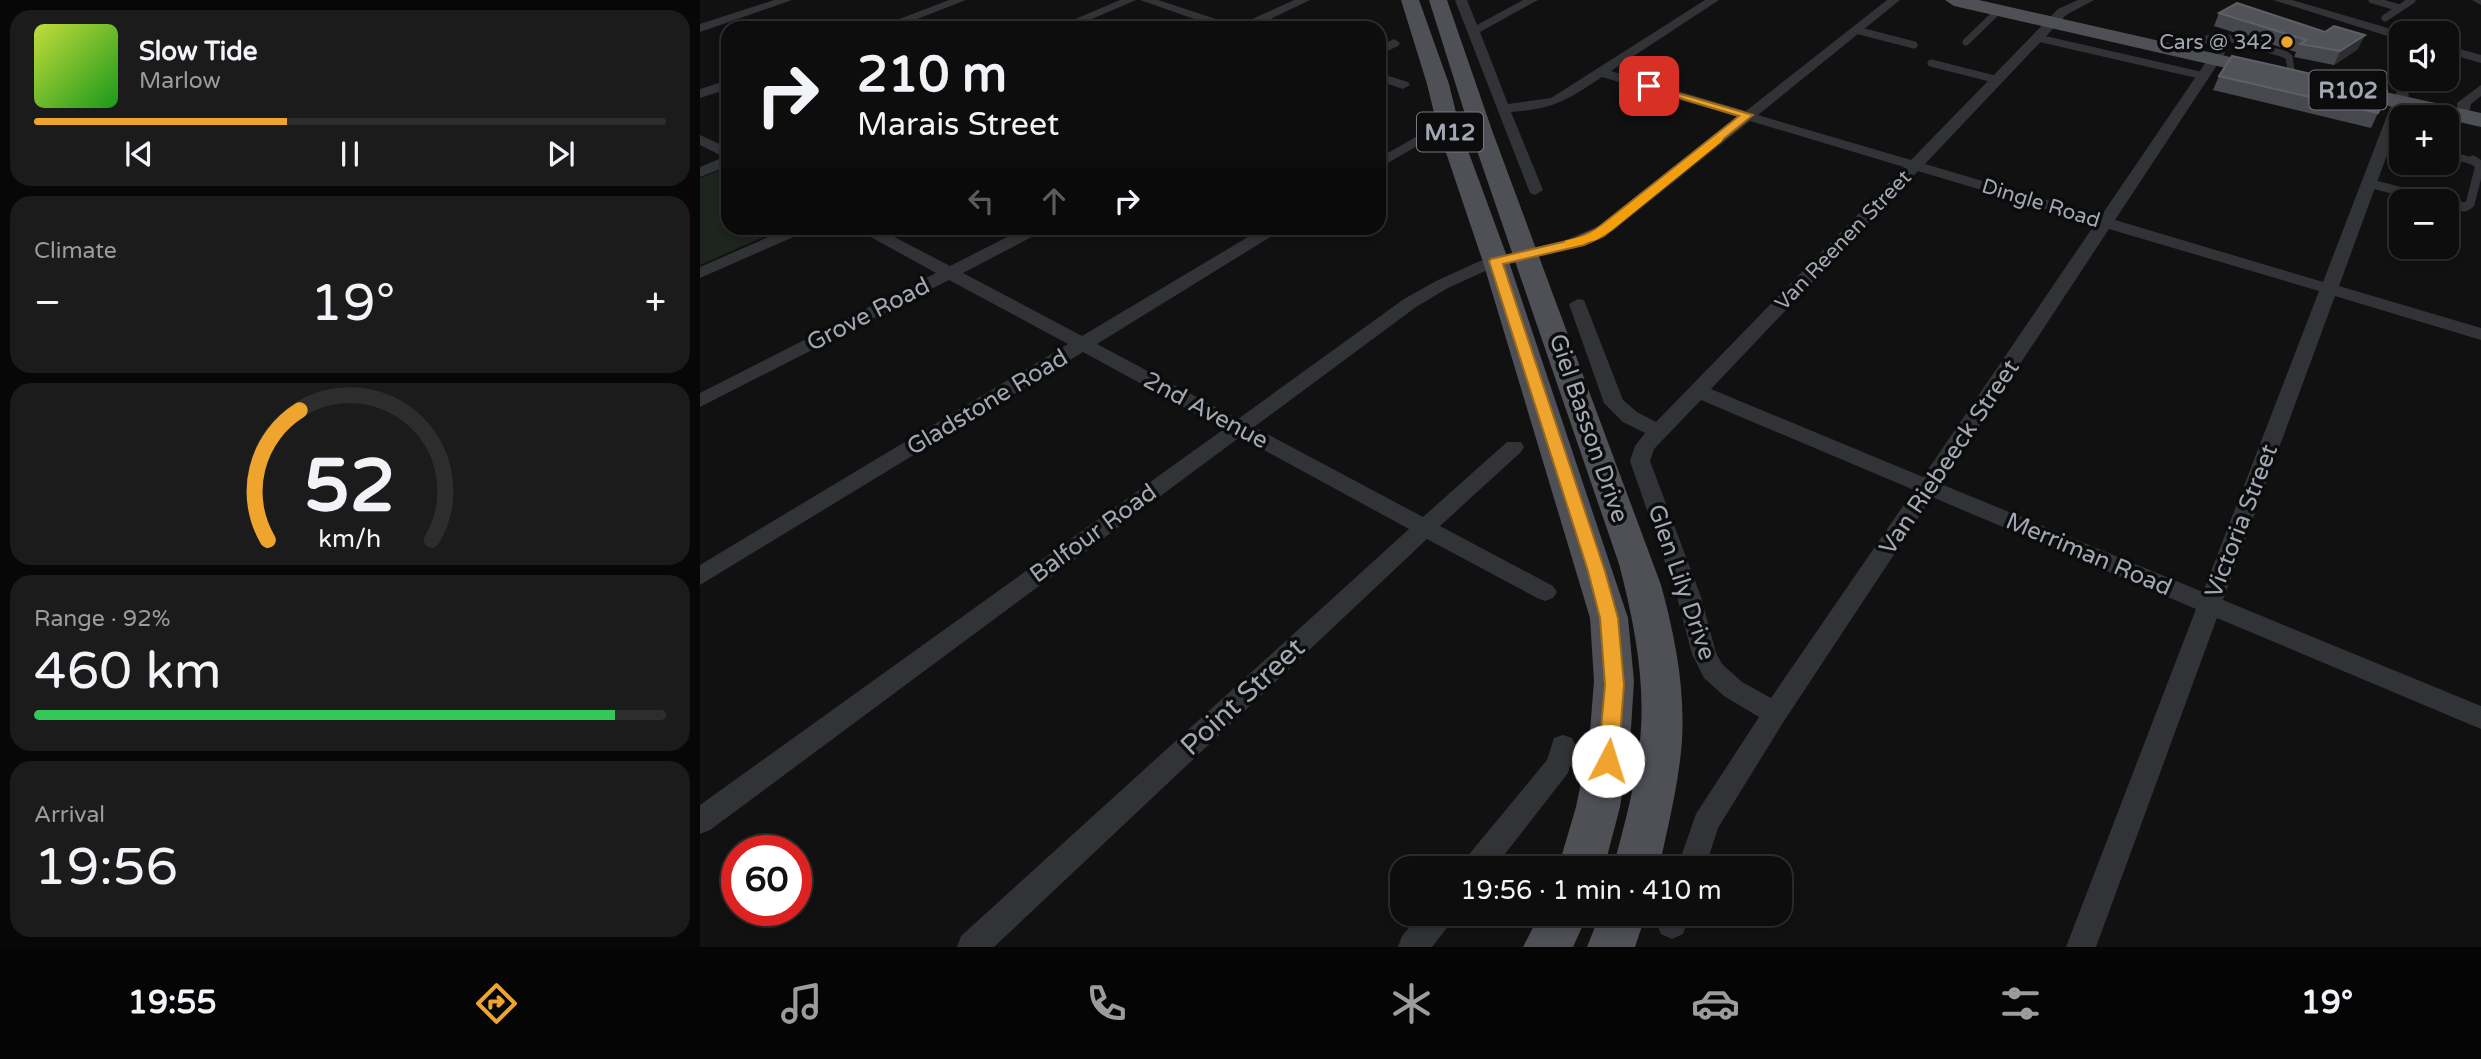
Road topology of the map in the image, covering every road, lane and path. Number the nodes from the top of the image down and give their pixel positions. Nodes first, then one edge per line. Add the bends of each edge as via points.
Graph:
1 (786, 0) edge
2 (960, 0) edge
3 (1130, 0) edge
4 (1146, 0) edge
5 (1304, 0) edge
6 (1410, 0) edge
7 (1438, 0) edge
8 (1461, 0) edge
9 (1531, 0) edge
10 (1713, 0) edge
11 (1894, 0) edge
12 (1954, 0) edge
13 (2088, 0) edge
14 (2279, 0) edge
15 (2372, 0) edge
16 (2412, 0) edge
17 (1991, 5) edge
18 (2400, 8) junction
19 (2385, 19) dead end
20 (2055, 20) junction
21 (721, 21) edge
22 (722, 21) edge
23 (902, 21) edge
24 (1078, 21) edge
25 (1210, 21) edge
26 (1258, 21) edge
27 (700, 28) edge
28 (1472, 29) junction
29 (1856, 30) junction
30 (2389, 32) edge
31 (2038, 38) junction
32 (1966, 42) dead end
33 (1394, 43) dead end
34 (1913, 45) dead end
35 (1386, 47) edge
36 (2195, 48) junction
37 (2459, 53) edge
38 (2481, 59) edge
39 (1931, 63) dead end
40 (2212, 63) junction
41 (1601, 72) junction
42 (2312, 77) junction
43 (1386, 79) edge
44 (1998, 80) junction
45 (1403, 85) dead end
46 (721, 86) edge
47 (2481, 89) edge
48 (700, 94) edge
49 (2400, 98) junction
50 (2399, 105) edge
51 (1503, 108) junction
52 (2472, 114) edge
53 (1747, 115) junction
54 (1421, 138) dead end
55 (700, 139) edge
56 (2389, 147) edge
57 (1406, 148) junction
58 (721, 150) edge
59 (1424, 155) dead end
60 (2459, 156) edge
61 (1386, 160) edge
62 (721, 164) edge
63 (1914, 165) junction
64 (700, 172) edge
65 (2368, 183) junction
66 (2391, 189) edge
67 (1535, 190) dead end
68 (2459, 206) edge
69 (2107, 222) junction
70 (785, 235) edge
71 (879, 235) edge
72 (1023, 235) edge
73 (1263, 235) edge
74 (1512, 257) junction
75 (700, 272) edge
76 (949, 273) junction
77 (2328, 289) junction
78 (1578, 304) dead end
79 (2481, 334) edge
80 (1082, 345) junction
81 (1697, 391) junction
82 (700, 401) edge
83 (1238, 427) junction
84 (1659, 432) junction
85 (1514, 447) dead end
86 (1640, 461) joint
87 (1929, 487) junction
88 (1425, 527) junction
89 (700, 576) edge
90 (1545, 592) dead end
91 (2209, 605) junction
92 (1775, 713) junction
93 (2481, 718) edge
94 (1563, 746) dead end
95 (700, 821) edge
96 (1486, 856) edge
97 (1584, 856) edge
98 (1639, 856) edge
99 (1695, 856) edge
100 (1430, 926) edge
101 (1558, 926) edge
102 (1619, 926) edge
103 (971, 947) edge
104 (1413, 947) edge
105 (1547, 947) edge
106 (1611, 947) edge
107 (2081, 947) edge

1 - 22 street
2 - 23 street
3 - 24 street
4 - 25 street
5 - 26 street
6 - 74 main road, Giel Basson Drive / M12 via 1449,129
7 - 74 main road, Giel Basson Drive / M12 via 1482,133
8 - 28 street
9 - 28 street via 1482,28
10 - 41 street
11 - 29 street, Balfour Road
12 - 17 main road, R102
13 - 20 street, Van Reenen Street
14 - 30 street
15 - 18 lane
16 - 18 lane
17 - 20 main road, R102
17 - 32 lane
18 - 19 lane
20 - 31 street, Van Reenen Street
20 - 36 main road, R102
20 - 40 main road, R102
21 - 27 street
28 - 51 street
29 - 34 lane
29 - 53 street, Balfour Road
31 - 40 lane
31 - 44 street, Van Reenen Street
33 - 35 street
36 - 40 main road, R102
36 - 42 lane via 2211,37 2228,38 2284,54
37 - 38 street
39 - 44 lane
40 - 42 main road, R102
40 - 69 street, Van Riebeeck Street
41 - 51 street via 1547,105
41 - 53 street, Dingle Road
42 - 49 main road, R102
43 - 45 street
44 - 63 street, Van Reenen Street
46 - 48 street
47 - 52 street via 2464,103
49 - 50 street, Victoria Street
49 - 52 main road, R102
51 - 67 street
53 - 63 street, Dingle Road
53 - 74 street, Balfour Road via 1600,233
54 - 57 street
55 - 58 street
56 - 65 street, Victoria Street
57 - 59 street
57 - 61 street
60 - 68 lane via 2480,165 2470,204
62 - 64 street
63 - 69 street, Dingle Road
63 - 81 street, Van Reenen Street
65 - 66 lane
65 - 77 street, Victoria Street
69 - 77 street, Dingle Road
69 - 87 street, Van Riebeeck Street
70 - 75 street
71 - 76 street, 2nd Avenue
72 - 76 street, Grove Road
73 - 80 street, Gladstone Road
74 - 83 street, Balfour Road via 1447,281 1410,303
74 - 97 main road, Giel Basson Drive / M12 via 1609,618 1615,685 1608,761
74 - 98 main road, Giel Basson Drive / M12 via 1637,564 1656,640 1661,740
76 - 80 street, 2nd Avenue
76 - 82 street, Grove Road
77 - 79 street, Dingle Road
77 - 91 street, Victoria Street
78 - 84 street via 1614,403
80 - 83 street, 2nd Avenue
80 - 89 street, Gladstone Road
81 - 84 street, Van Reenen Street
81 - 87 street, Merriman Road
83 - 88 street, 2nd Avenue
83 - 95 street, Balfour Road
84 - 86 street, Van Reenen Street via 1645,446
85 - 88 street, Point Street
86 - 92 street, Glen Lily Drive via 1713,671 1733,689
87 - 91 street, Merriman Road
87 - 92 street, Van Riebeeck Street
88 - 90 street, 2nd Avenue
88 - 103 street, Point Street
91 - 93 street, Merriman Road
91 - 107 street, Victoria Street
92 - 99 street, Van Riebeeck Street via 1706,823
94 - 96 street via 1559,765
100 - 104 street
101 - 105 main road
102 - 106 main road

